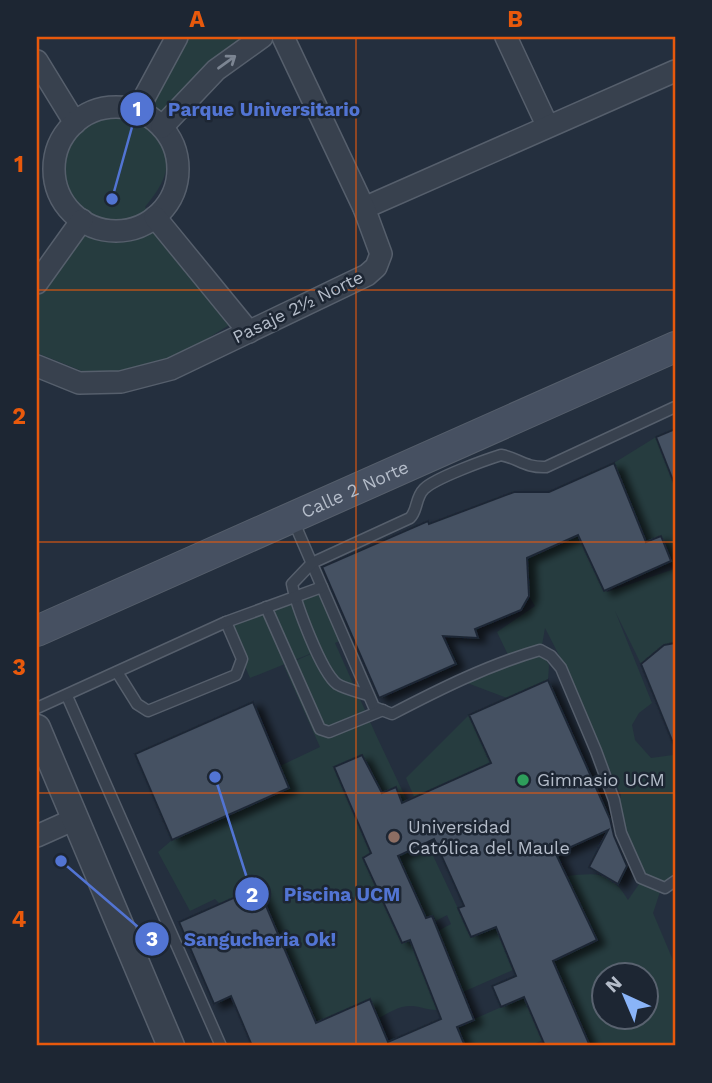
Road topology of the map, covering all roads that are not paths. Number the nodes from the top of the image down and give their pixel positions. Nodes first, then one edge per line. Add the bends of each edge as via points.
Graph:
1 (177, 37) edge
2 (262, 37) edge
3 (283, 37) edge
4 (506, 37) edge
5 (37, 61) edge
6 (675, 71) edge
7 (137, 111) junction
8 (75, 123) junction
9 (547, 125) junction
10 (162, 127) junction
11 (46, 160) edge
12 (364, 208) junction
13 (155, 218) junction
14 (82, 220) junction
15 (37, 283) edge
16 (249, 332) junction
17 (675, 347) edge
18 (37, 366) edge
19 (675, 407) edge
20 (292, 518) junction
21 (312, 563) junction
22 (322, 587) junction
23 (295, 597) junction
24 (266, 607) junction
25 (226, 622) junction
26 (37, 631) edge
27 (117, 672) junction
28 (368, 695) junction
29 (66, 696) junction
30 (37, 708) edge
31 (383, 710) junction
32 (37, 728) edge
33 (75, 819) junction
34 (37, 835) edge
35 (675, 881) edge
36 (171, 1046) edge
37 (221, 1046) edge

1 - 7 street
10 -> 2 street via 216,70
3 - 12 street, Pasaje 2½ Norte
4 - 9 street
5 - 8 street
6 - 9 street
7 - 8 street via 107,108
7 - 10 street
8 - 11 street
9 - 12 street
10 - 13 street via 172,141 177,180 171,198
11 - 14 street via 58,190
12 - 16 street, Pasaje 2½ Norte via 381,254 376,267
13 - 14 street via 119,231 99,229
13 - 16 street
14 - 15 street
16 - 18 street, Pasaje 2½ Norte via 171,369 121,382 79,383
17 - 20 main road, Calle 2 Norte
19 - 21 lane via 546,467 524,465 501,455 432,484 418,497 410,518
20 - 21 lane
20 - 26 main road, Calle 2 Norte
21 - 22 lane
21 - 23 lane via 292,584
22 - 23 lane
22 - 28 lane
23 - 24 lane
23 - 28 lane via 327,672 337,684
24 - 25 lane
24 - 31 lane via 320,729 329,732
25 - 27 lane
25 - 27 lane via 242,659 236,675 148,711 137,704
27 - 29 lane
28 - 31 lane via 374,707
29 - 30 lane
29 - 37 lane
31 - 35 lane via 393,714 512,658 540,650 551,656 561,668 591,739 621,833 641,878 665,888
32 - 33 street
33 - 34 street
33 - 36 street

